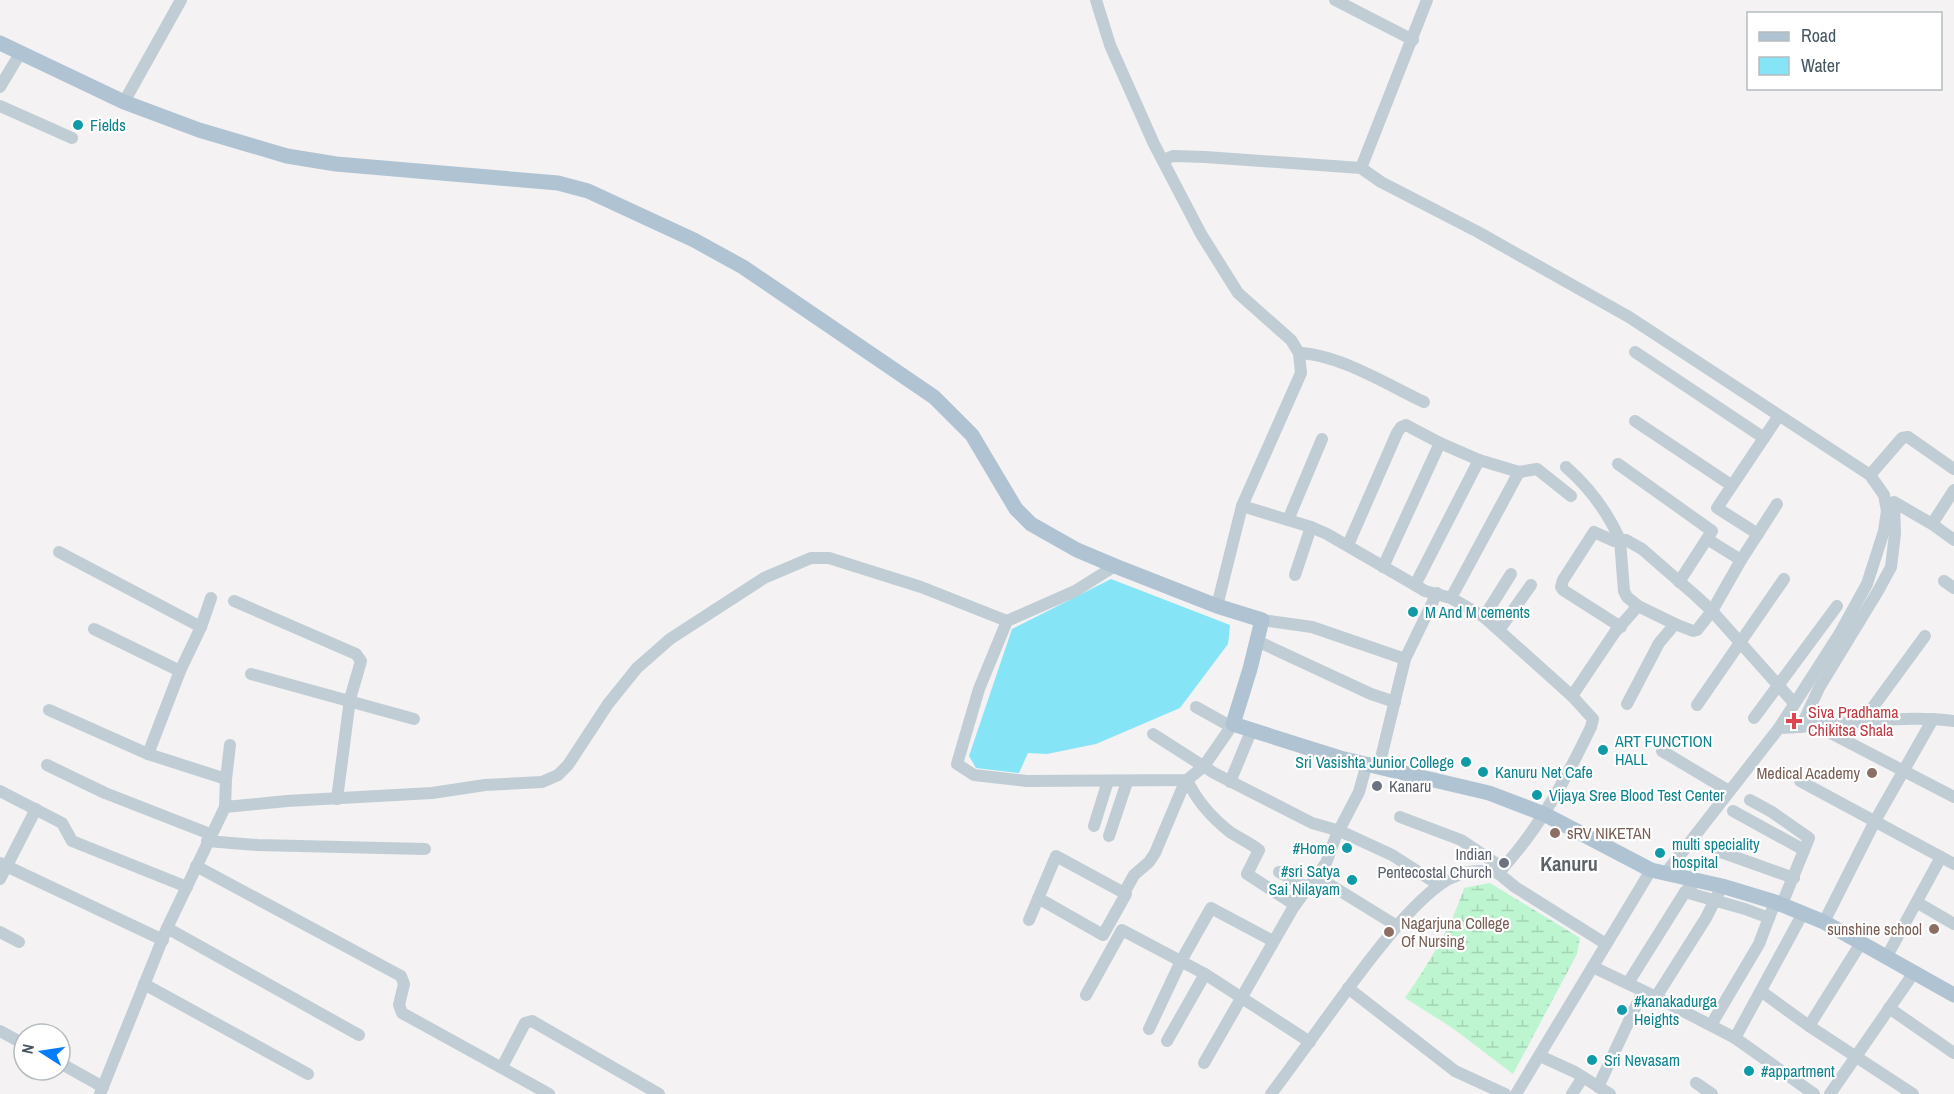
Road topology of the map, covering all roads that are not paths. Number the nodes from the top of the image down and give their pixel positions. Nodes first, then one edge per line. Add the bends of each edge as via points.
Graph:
1 (181, 0) edge
2 (1096, 0) edge
3 (1335, 0) edge
4 (1427, 0) edge
5 (1413, 40) junction
6 (0, 43) edge
7 (21, 52) junction
8 (0, 87) edge
9 (124, 102) junction
10 (0, 106) edge
11 (72, 138) dead end
12 (1163, 160) junction
13 (1361, 168) junction
14 (1635, 352) dead end
15 (1299, 353) junction
16 (1424, 402) dead end
17 (1635, 421) dead end
18 (1772, 427) junction
19 (1322, 439) dead end
20 (1440, 443) junction
21 (1479, 460) junction
22 (1618, 464) dead end
23 (1566, 467) dead end
24 (1954, 469) edge
25 (1519, 472) junction
26 (1870, 475) junction
27 (1731, 486) junction
28 (1954, 490) edge
29 (1571, 496) dead end
30 (1889, 499) junction
31 (1777, 504) dead end
32 (1242, 506) junction
33 (1724, 513) junction
34 (1288, 520) junction
35 (1932, 524) junction
36 (1311, 527) junction
37 (1758, 534) junction
38 (1710, 535) junction
39 (1620, 540) junction
40 (1954, 540) edge
41 (1348, 545) junction
42 (59, 552) dead end
43 (1741, 560) junction
44 (1115, 566) junction
45 (1383, 567) junction
46 (1511, 574) dead end
47 (1295, 575) dead end
48 (1784, 579) dead end
49 (1679, 582) junction
50 (1415, 585) junction
51 (1531, 585) dead end
52 (1437, 593) junction
53 (211, 598) dead end
54 (1451, 598) junction
55 (234, 601) dead end
56 (1217, 606) junction
57 (1638, 606) junction
58 (1837, 606) dead end
59 (1712, 611) junction
60 (1484, 617) junction
61 (1262, 620) junction
62 (1007, 621) junction
63 (1675, 624) junction
64 (201, 627) junction
65 (1621, 627) junction
66 (94, 629) dead end
67 (1499, 630) junction
68 (1925, 636) dead end
69 (1257, 641) junction
70 (1740, 643) junction
71 (1405, 659) junction
72 (180, 670) junction
73 (251, 674) dead end
74 (1778, 686) junction
75 (1572, 696) junction
76 (349, 702) junction
77 (1395, 702) junction
78 (1794, 703) junction
79 (1627, 704) dead end
80 (1696, 705) dead end
81 (1196, 707) dead end
82 (49, 710) dead end
83 (1754, 718) dead end
84 (414, 719) dead end
85 (1933, 719) junction
86 (1954, 721) edge
87 (1862, 722) junction
88 (1232, 725) junction
89 (1791, 727) junction
90 (1819, 727) junction
91 (1252, 729) junction
92 (1153, 734) dead end
93 (230, 745) dead end
94 (1662, 751) dead end
95 (147, 754) junction
96 (47, 765) dead end
97 (1373, 765) junction
98 (1202, 768) junction
99 (1903, 769) junction
100 (226, 780) junction
101 (1108, 781) junction
102 (1800, 781) dead end
103 (1127, 782) junction
104 (1230, 782) junction
105 (1189, 785) junction
106 (0, 791) edge
107 (1729, 791) junction
108 (1954, 797) edge
109 (337, 799) junction
110 (1750, 800) dead end
111 (225, 807) junction
112 (36, 809) junction
113 (1733, 811) dead end
114 (1544, 814) junction
115 (1400, 817) dead end
116 (1875, 821) junction
117 (1094, 826) dead end
118 (1340, 831) junction
119 (1109, 836) dead end
120 (209, 838) junction
121 (425, 849) dead end
122 (1804, 850) junction
123 (1718, 851) dead end
124 (1941, 857) junction
125 (1954, 864) edge
126 (3, 865) edge
127 (196, 866) junction
128 (1500, 870) junction
129 (1279, 872) dead end
130 (1658, 872) junction
131 (1316, 876) junction
132 (1794, 878) junction
133 (0, 879) edge
134 (1697, 880) junction
135 (1438, 885) junction
136 (1722, 886) junction
137 (187, 887) junction
138 (1308, 888) junction
139 (1685, 892) junction
140 (1124, 893) junction
141 (1038, 898) junction
142 (1713, 901) junction
143 (1918, 903) junction
144 (1295, 905) junction
145 (1774, 909) junction
146 (1803, 913) junction
147 (1029, 920) dead end
148 (1824, 922) junction
149 (1111, 923) junction
150 (1954, 924) edge
151 (1397, 926) junction
152 (1122, 930) junction
153 (0, 932) edge
154 (165, 934) junction
155 (19, 942) dead end
156 (1273, 942) junction
157 (1861, 943) junction
158 (1606, 944) junction
159 (1886, 958) junction
160 (1181, 961) junction
161 (1593, 967) junction
162 (1205, 974) junction
163 (1914, 974) junction
164 (144, 984) junction
165 (1628, 984) junction
166 (1347, 988) junction
167 (1643, 991) junction
168 (1762, 992) junction
169 (1086, 995) dead end
170 (1954, 995) edge
171 (1656, 996) junction
172 (1243, 997) junction
173 (1889, 1008) junction
174 (1711, 1025) junction
175 (1809, 1026) junction
176 (1149, 1029) dead end
177 (358, 1035) dead end
178 (1735, 1038) junction
179 (1167, 1041) dead end
180 (1310, 1042) junction
181 (1954, 1053) edge
182 (1540, 1056) junction
183 (1857, 1057) junction
184 (1204, 1063) dead end
185 (502, 1066) junction
186 (72, 1072) edge
187 (308, 1074) dead end
188 (1583, 1077) junction
189 (1695, 1083) dead end
190 (1598, 1087) junction
191 (101, 1090) edge
192 (549, 1094) edge
193 (659, 1094) edge
194 (1270, 1094) edge
195 (1504, 1094) edge
196 (1516, 1094) edge
197 (1572, 1094) edge
198 (1610, 1094) edge
199 (1712, 1094) edge
200 (1814, 1094) edge
201 (1830, 1094) edge
202 (1913, 1094) edge

1 - 9 street
2 - 12 street via 1110,45
3 - 5 street
4 - 5 street
5 - 13 street
6 - 7 main road
7 - 8 street
7 - 9 main road
9 - 44 main road via 287,156 336,164 558,183 588,191 694,240 743,267 934,397 972,435 1016,509 1031,524
10 - 11 street
12 - 13 street via 1173,156 1205,157
12 - 15 street via 1201,234 1239,293 1291,340
13 - 18 street via 1629,317
14 - 18 street
15 - 16 street via 1316,353 1340,362
15 - 32 street via 1301,373
17 - 27 street
18 - 26 street
18 - 27 street
19 - 34 street
20 - 21 street
20 - 41 street via 1406,425 1401,427
20 - 45 street
21 - 25 street
21 - 50 street
22 - 38 street
23 - 39 street via 1589,489
24 - 26 street via 1908,437 1902,438
25 - 29 street via 1538,469
25 - 54 street
26 - 30 street
27 - 33 street via 1717,508
28 - 35 street
30 - 35 street
30 - 78 street via 1884,531 1867,584
30 - 89 street via 1895,534 1891,567 1819,688
31 - 37 street
32 - 34 street
32 - 56 street
33 - 37 street
33 - 38 street
34 - 36 street
35 - 40 street
36 - 41 street
36 - 47 street
37 - 43 street
38 - 43 street
38 - 49 street
39 - 49 street via 1642,549
39 - 57 street via 1624,591
39 - 65 street via 1594,532 1561,587
41 - 45 street
42 - 64 street
43 - 59 street
44 - 56 main road
44 - 62 street via 1075,591
45 - 50 street
46 - 60 street
48 - 70 street
49 - 59 street
50 - 52 street
51 - 67 street
52 - 54 street
52 - 71 street
53 - 64 street
54 - 60 street
55 - 76 street via 356,654 361,661
56 - 61 main road
57 - 63 street
57 - 65 street
58 - 74 street
59 - 63 street via 1697,630
59 - 70 street
60 - 67 street
61 - 69 main road
61 - 71 street via 1312,627
62 - 101 street via 979,689 957,764 974,775 1016,780
62 - 109 street via 911,584 829,558 811,558 764,579 670,639 637,668 558,775 542,782
63 - 79 street via 1659,643
64 - 72 street
65 - 75 street
66 - 72 street
67 - 75 street
68 - 87 street
69 - 77 street
69 - 88 main road
70 - 74 street
70 - 80 street
71 - 77 street
72 - 95 street
73 - 76 street
74 - 78 street
74 - 83 street
75 - 114 street via 1593,719 1568,776
76 - 84 street
76 - 109 street
77 - 97 street
78 - 89 street
81 - 88 street
82 - 95 street
85 - 86 street
85 - 87 street
85 - 99 street
87 - 90 street
88 - 91 main road
88 - 98 street
89 - 90 street
89 - 107 street
90 - 99 street
91 - 97 main road
91 - 104 street
92 - 98 street
93 - 100 street
94 - 107 street
95 - 100 street
96 - 120 street
97 - 114 main road via 1489,793
97 - 118 street
98 - 104 street
98 - 105 street
99 - 108 street
99 - 116 street
100 - 111 street
101 - 103 street
101 - 117 street
102 - 116 street
103 - 105 street
103 - 119 street
104 - 118 street via 1312,823
105 - 140 street via 1182,789 1155,853 1134,875
105 - 144 street via 1217,821 1258,850 1247,874
106 - 112 street
107 - 130 street
109 - 111 street
110 - 122 street via 1808,836
111 - 120 street
112 - 126 street
112 - 137 street via 62,823 72,841
113 - 122 street
114 - 128 street
114 - 130 main road
115 - 128 street via 1461,840
116 - 124 street
116 - 148 street
118 - 131 street
118 - 135 street via 1392,855
120 - 121 street via 257,845
120 - 127 street
122 - 132 street
123 - 132 street
124 - 125 street
124 - 143 street
126 - 133 street
126 - 154 street
127 - 137 street
127 - 185 street via 400,976 404,984 399,1005 402,1013
128 - 135 street via 1469,871
128 - 158 street via 1515,887
129 - 138 street
130 - 134 main road
130 - 158 street
131 - 138 street
131 - 151 street
132 - 145 street
134 - 136 main road
134 - 139 street
135 - 151 street
136 - 142 street
136 - 145 main road
137 - 154 street
138 - 144 street
139 - 142 street
139 - 165 street
140 - 141 street via 1056,856
140 - 149 street
141 - 147 street
141 - 149 street via 1103,935
142 - 145 street
142 - 171 street
143 - 150 street
143 - 159 street
144 - 156 street
145 - 146 main road
145 - 174 street
146 - 148 main road
146 - 168 street
148 - 157 main road
149 - 152 street
151 - 166 street
152 - 160 street
152 - 169 street
153 - 155 street
154 - 164 street
154 - 177 street
156 - 160 street via 1211,908
156 - 172 street
157 - 159 main road
157 - 175 street
158 - 161 street
159 - 163 main road
160 - 162 street
160 - 176 street
161 - 165 street
161 - 182 street
162 - 172 street
162 - 179 street
163 - 170 main road
163 - 173 street
164 - 187 street
164 - 191 street
165 - 167 street
166 - 180 street
166 - 195 street via 1455,1071
167 - 171 street
167 - 190 street
168 - 175 street
168 - 178 street
171 - 174 street
172 - 180 street
172 - 184 street
173 - 181 street
173 - 183 street
174 - 178 street
175 - 183 street
178 - 200 street
180 - 194 street
182 - 188 street
182 - 196 street
183 - 201 street
183 - 202 street
185 - 192 street
185 - 193 street via 525,1023 532,1021
186 - 191 street
188 - 190 street
188 - 197 street
189 - 199 street
190 - 198 street

